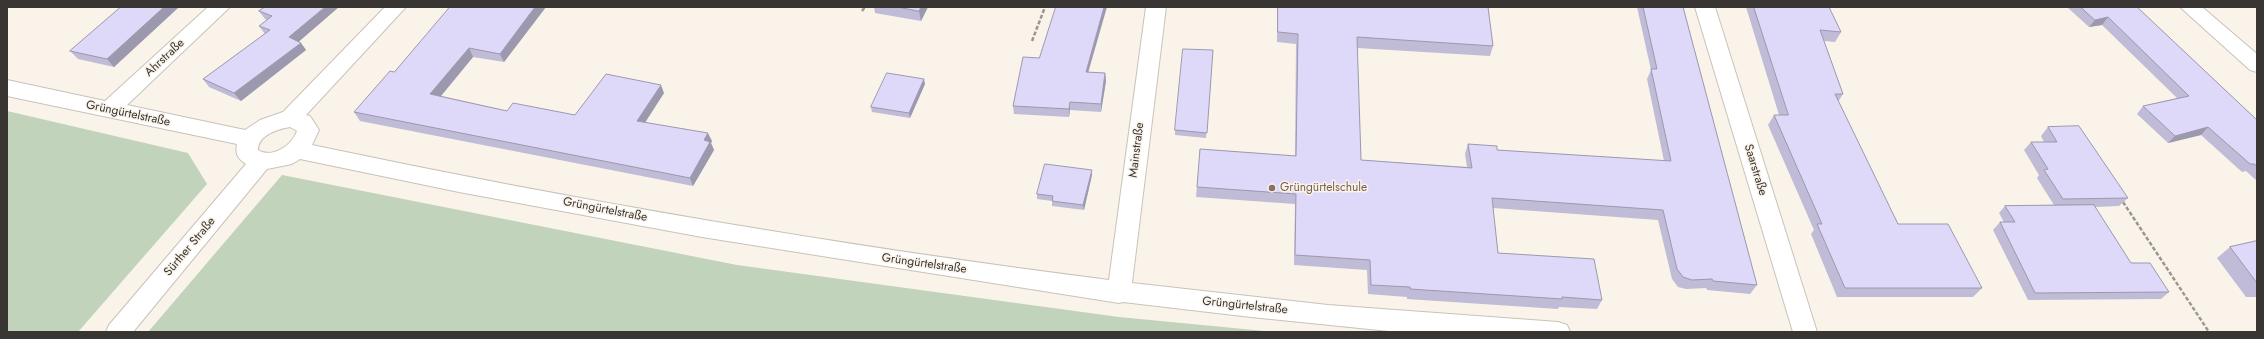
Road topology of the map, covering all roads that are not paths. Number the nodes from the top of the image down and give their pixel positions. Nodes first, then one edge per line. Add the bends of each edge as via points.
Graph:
1 (220, 7) edge
2 (396, 7) edge
3 (1156, 7) edge
4 (1705, 7) edge
5 (2190, 7) edge
6 (2257, 65) edge
7 (7, 88) edge
8 (109, 110) junction
9 (290, 119) junction
10 (250, 139) junction
11 (297, 150) junction
12 (261, 161) junction
13 (1119, 293) junction
14 (118, 332) edge
15 (1558, 332) edge
16 (1805, 332) edge

1 - 8 street, Ahrstraße
2 - 9 street
3 - 13 street, Mainstraße
4 - 16 street, Saarstraße
5 - 6 street
7 - 8 street, Grüngürtelstraße
8 - 10 street, Grüngürtelstraße
9 - 10 street via 270,124
9 - 11 street via 302,122 308,130 306,140
10 - 12 street via 246,147 247,154
11 - 12 street via 273,161
11 - 13 street, Grüngürtelstraße via 755,239
12 - 14 street, Sürther Straße
13 - 15 street, Grüngürtelstraße via 1464,328

